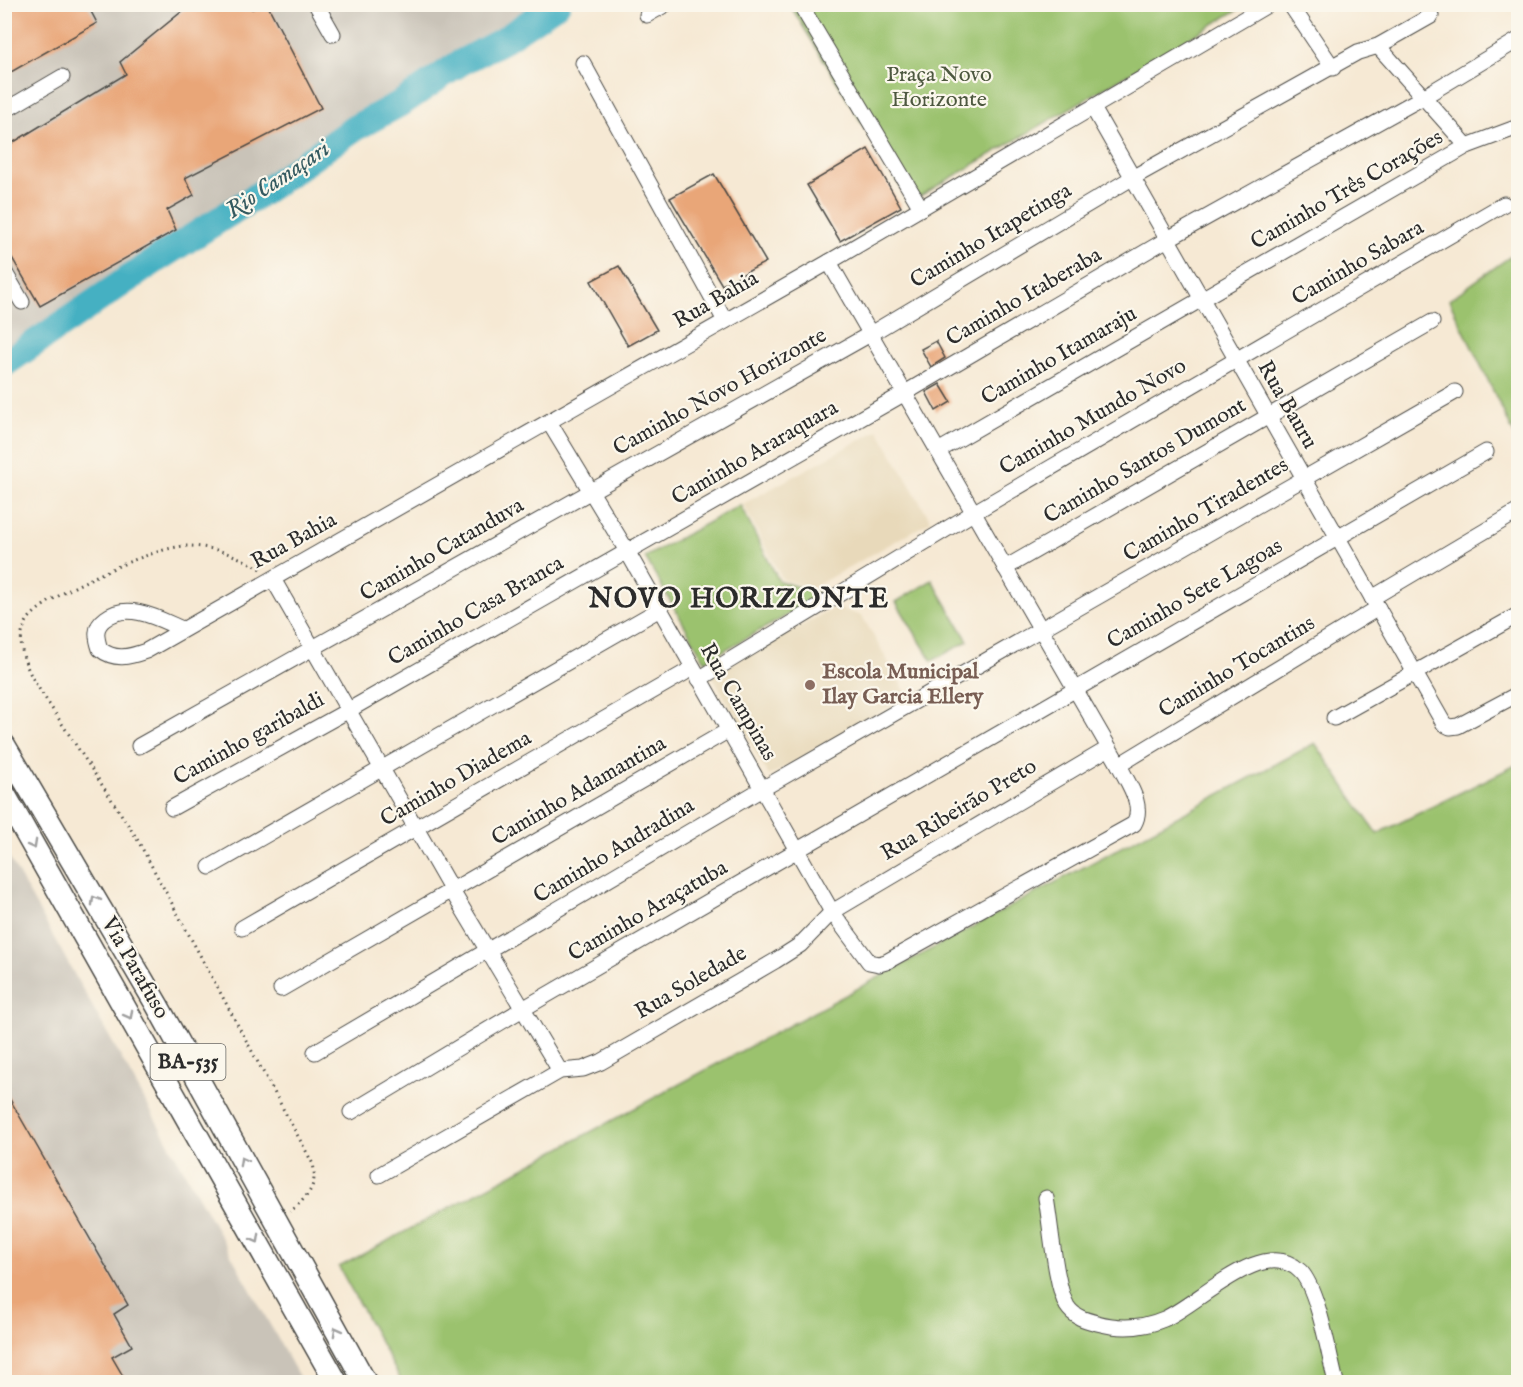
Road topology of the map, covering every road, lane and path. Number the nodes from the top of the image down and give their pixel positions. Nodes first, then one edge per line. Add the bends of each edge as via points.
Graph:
1 (316, 4) edge
2 (666, 4) edge
3 (800, 4) edge
4 (1269, 4) edge
5 (1290, 4) edge
6 (647, 15) dead end
7 (1431, 16) dead end
8 (333, 34) dead end
9 (1518, 40) edge
10 (1378, 46) junction
11 (583, 63) dead end
12 (1333, 68) junction
13 (62, 77) dead end
14 (1425, 96) junction
15 (1093, 108) junction
16 (4, 111) edge
17 (1518, 127) edge
18 (1467, 146) junction
19 (1132, 178) junction
20 (1504, 204) dead end
21 (921, 208) junction
22 (1166, 240) junction
23 (829, 262) junction
24 (4, 271) edge
25 (1201, 300) junction
26 (22, 302) dead end
27 (725, 321) junction
28 (1432, 322) dead end
29 (872, 333) junction
30 (1235, 360) junction
31 (1455, 392) dead end
32 (905, 393) junction
33 (1268, 416) junction
34 (549, 422) junction
35 (938, 451) junction
36 (1486, 452) dead end
37 (1303, 480) junction
38 (591, 490) junction
39 (1517, 512) edge
40 (973, 513) junction
41 (1338, 538) junction
42 (627, 551) junction
43 (1005, 568) junction
44 (273, 579) junction
45 (1375, 603) junction
46 (660, 609) junction
47 (1518, 615) edge
48 (182, 629) junction
49 (1042, 630) junction
50 (314, 648) junction
51 (1414, 672) junction
52 (696, 673) junction
53 (1074, 688) junction
54 (1518, 694) edge
55 (349, 710) junction
56 (1334, 718) dead end
57 (729, 730) junction
58 (4, 745) edge
59 (139, 746) dead end
60 (1109, 748) junction
61 (1119, 765) junction
62 (381, 769) junction
63 (762, 789) junction
64 (4, 794) edge
65 (172, 808) dead end
66 (415, 828) junction
67 (797, 850) junction
68 (210, 867) dead end
69 (452, 891) junction
70 (832, 912) junction
71 (242, 928) dead end
72 (488, 951) junction
73 (281, 989) dead end
74 (521, 1010) junction
75 (315, 1052) dead end
76 (560, 1071) junction
77 (351, 1112) dead end
78 (380, 1175) dead end
79 (1046, 1198) dead end
80 (277, 1223) junction
81 (335, 1381) edge
82 (365, 1383) edge
83 (1336, 1383) edge

1 - 8 street
2 - 6 street
3 - 21 street
4 - 15 street, Rua Bahia
5 - 12 street
7 - 10 street, Caminho Itapetinga
9 - 14 street, Caminho Itaberaba
10 - 12 street, Caminho Itapetinga via 1358,52
10 - 14 street
11 - 27 street
12 - 19 street, Caminho Itapetinga
13 - 16 street
14 - 18 street
14 - 22 street, Caminho Itaberaba
15 - 19 street, Rua Bauru
15 - 21 street, Rua Bahia
17 - 18 street, Caminho Três Corações
18 - 25 street, Caminho Três Corações
19 - 22 street, Rua Bauru
19 - 29 street, Caminho Itapetinga
20 - 30 street, Caminho Sabara
21 - 23 street, Rua Bahia
22 - 25 street, Rua Bauru
22 - 32 street, Caminho Itaberaba
23 - 27 street, Rua Bahia
23 - 29 street
24 - 26 street
25 - 30 street, Rua Bauru
25 - 35 street, Caminho Itamaraju
27 - 34 street, Rua Bahia
28 - 33 street, Caminho Santos Dumont
29 - 32 street
29 - 38 street, Caminho Novo Horizonte
30 - 33 street, Rua Bauru
30 - 40 street, Caminho Mundo Novo
31 - 37 street, Caminho Tiradentes
32 - 35 street
32 - 42 street, Caminho Araraquara
33 - 37 street, Rua Bauru
33 - 43 street, Caminho Santos Dumont
34 - 38 street, Rua Campinas
34 - 44 street, Rua Bahia
35 - 40 street
36 - 41 street, Caminho Sete Lagoas
37 - 41 street, Rua Bauru
37 - 49 street, Caminho Tiradentes
38 - 42 street, Rua Campinas
38 - 50 street, Caminho Catanduva
39 - 45 street, Caminho Tocantins
40 - 43 street
40 - 52 street, Caminho Mundo Novo
41 - 45 street, Rua Bauru
41 - 53 street, Caminho Sete Lagoas
42 - 46 street, Rua Campinas
42 - 55 street, Caminho Casa Branca
43 - 49 street
44 - 48 street, Rua Bahia
44 - 50 street
44 - 80 path via 252,564 204,547 185,545 154,551 44,605 28,619 21,648 34,681 147,856 313,1164 316,1176 307,1197
45 - 51 street, Rua Bauru
45 - 61 street, Caminho Tocantins
46 - 52 street, Rua Campinas
46 - 62 street
47 - 51 street
48 - 48 street, Rua Bahia via 139,612 125,611 102,621 96,629 96,640 106,654 129,657
49 - 53 street
49 - 63 street, Caminho Tiradentes
50 - 55 street
50 - 59 street, Caminho Catanduva
51 - 54 street, Rua Bauru via 1444,724 1450,727
51 - 56 street
52 - 57 street, Rua Campinas
52 - 66 street, Caminho Diadema
53 - 60 street
53 - 67 street, Caminho Sete Lagoas
55 - 62 street
55 - 65 street, Caminho garibaldi
57 - 63 street, Rua Campinas
57 - 69 street, Caminho Adamantina
80 -> 58 highway, Via Parafuso / BA-535 via 157,1005
60 - 61 street
60 - 70 street, Rua Ribeirão Preto
61 - 70 street, Rua Campinas via 1138,805 1134,824 886,962 869,962
62 - 66 street
62 - 68 street
63 - 67 street, Rua Campinas
63 - 72 street, Caminho Andradina
64 -> 81 highway, Via Parafuso / BA-535
66 - 69 street
66 - 71 street, Caminho Diadema
67 - 70 street, Rua Campinas
67 - 74 street, Caminho Araçatuba
69 - 72 street
69 - 73 street, Caminho Adamantina
70 - 76 street, Rua Soledade via 800,945 601,1062
72 - 74 street
72 - 75 street, Caminho Andradina
74 - 76 street
74 - 77 street, Caminho Araçatuba
76 - 78 street
79 - 83 street via 1063,1297 1074,1315 1112,1327 1163,1320 1241,1270 1279,1260 1292,1264 1311,1284
82 -> 80 highway, Via Parafuso / BA-535

